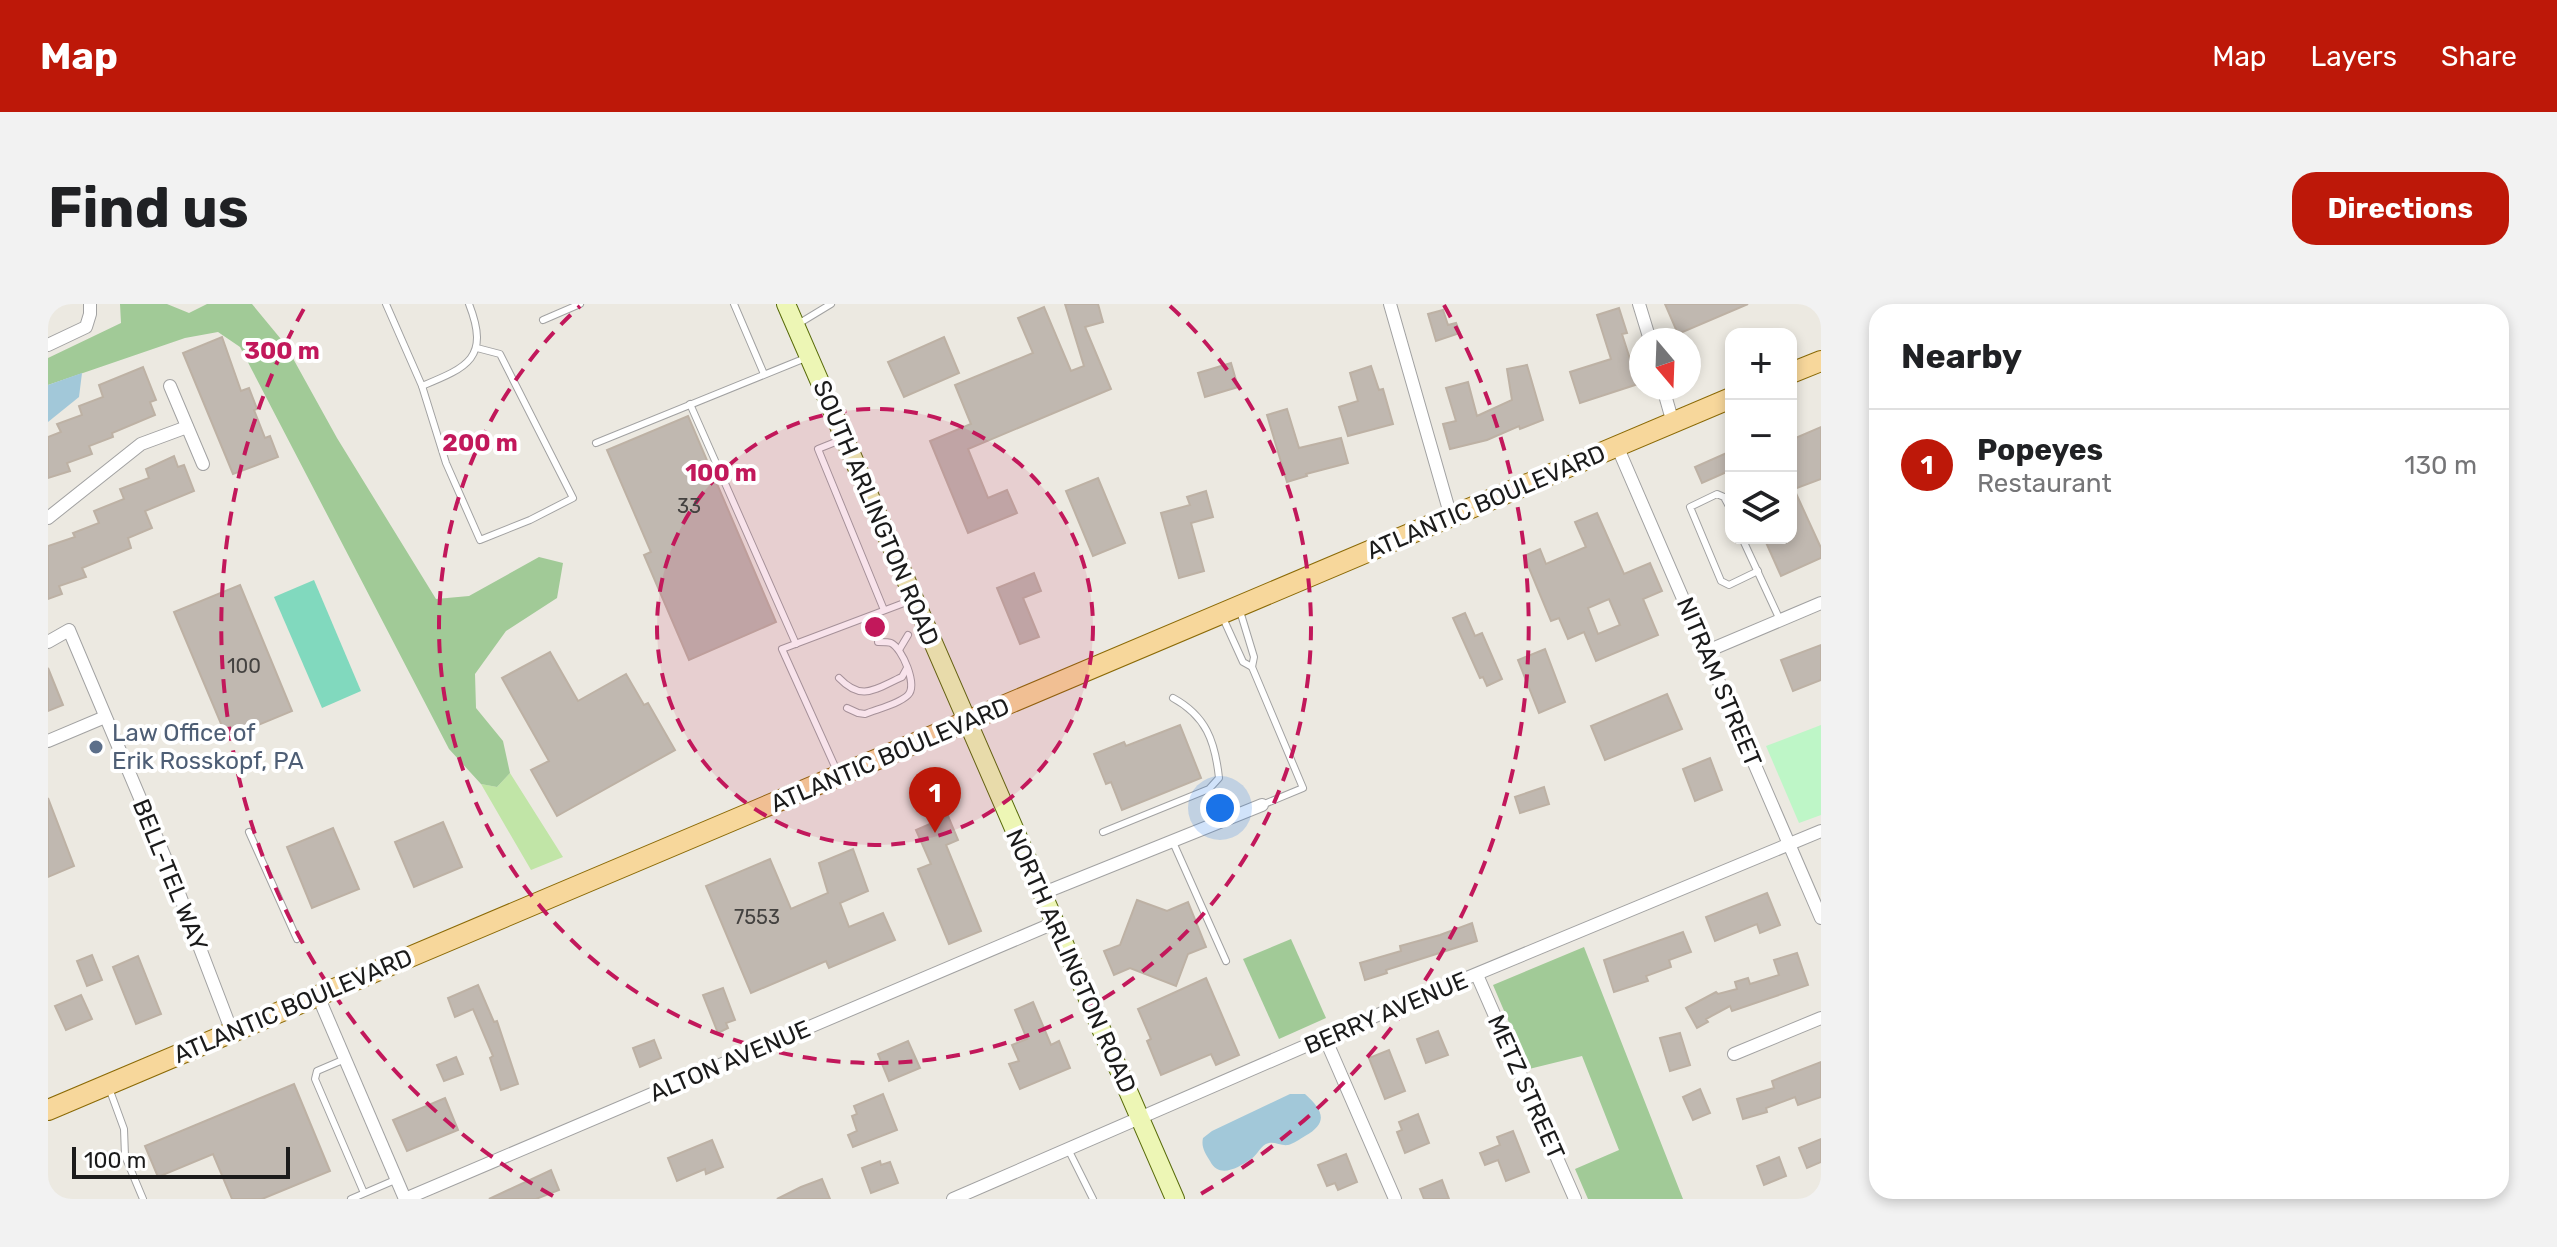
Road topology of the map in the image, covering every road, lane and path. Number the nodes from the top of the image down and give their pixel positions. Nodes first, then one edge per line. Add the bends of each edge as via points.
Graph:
1 (90, 304) edge
2 (386, 304) edge
3 (469, 304) edge
4 (580, 304) edge
5 (734, 304) edge
6 (786, 304) edge
7 (831, 304) edge
8 (1390, 304) edge
9 (1639, 304) edge
10 (543, 320) dead end
11 (795, 326) junction
12 (1646, 328) edge
13 (48, 345) edge
14 (477, 348) junction
15 (808, 356) junction
16 (1821, 361) edge
17 (1797, 371) edge
18 (764, 374) junction
19 (170, 386) dead end
20 (422, 386) junction
21 (1666, 400) edge
22 (1726, 400) edge
23 (690, 404) junction
24 (1673, 423) junction
25 (187, 427) junction
26 (843, 439) junction
27 (596, 443) dead end
28 (1617, 446) junction
29 (203, 464) dead end
30 (1725, 499) edge
31 (1451, 517) junction
32 (48, 518) edge
33 (1745, 544) edge
34 (1758, 571) junction
35 (912, 600) junction
36 (1821, 603) edge
37 (884, 610) junction
38 (1230, 611) junction
39 (1780, 620) junction
40 (908, 635) dead end
41 (48, 642) edge
42 (878, 642) dead end
43 (796, 644) junction
44 (899, 650) junction
45 (1705, 652) junction
46 (1252, 667) junction
47 (907, 668) junction
48 (839, 678) dead end
49 (1173, 698) dead end
50 (847, 708) dead end
51 (105, 717) junction
52 (966, 722) junction
53 (48, 741) edge
54 (839, 776) junction
55 (1262, 805) joint
56 (1821, 831) edge
57 (249, 832) dead end
58 (1103, 832) dead end
59 (1172, 840) junction
60 (1789, 844) junction
61 (1041, 894) junction
62 (1821, 918) edge
63 (1054, 923) junction
64 (297, 939) dead end
65 (1226, 961) dead end
66 (1477, 975) junction
67 (318, 996) junction
68 (1821, 1018) edge
69 (232, 1032) junction
70 (1325, 1038) junction
71 (1734, 1054) dead end
72 (345, 1059) junction
73 (108, 1084) junction
74 (48, 1110) edge
75 (1140, 1118) junction
76 (1068, 1149) junction
77 (396, 1179) junction
78 (364, 1193) junction
79 (143, 1199) edge
80 (351, 1199) edge
81 (405, 1199) edge
82 (954, 1199) edge
83 (1093, 1199) edge
84 (1175, 1199) edge
85 (1395, 1199) edge
86 (1575, 1199) edge

1 - 13 street via 86,327
2 - 20 lane
3 - 14 lane via 478,327
4 - 10 lane
5 - 18 lane
6 - 11 main road, SOUTH ARLINGTON ROAD
7 - 11 lane
8 - 31 street
9 - 12 street
11 - 15 main road, SOUTH ARLINGTON ROAD
14 - 20 lane via 460,370
14 - 20 lane via 500,354 573,498 480,540 446,463
15 - 18 lane
15 - 26 main road, SOUTH ARLINGTON ROAD
16 - 17 main road
18 - 23 lane
19 - 25 street
21 - 24 street
22 - 24 main road, ATLANTIC BOULEVARD
23 - 27 lane
23 - 43 lane
24 - 28 main road, ATLANTIC BOULEVARD
25 - 29 street
25 - 32 street via 141,444
26 - 35 main road, SOUTH ARLINGTON ROAD
26 - 37 lane via 818,449
28 - 31 main road, ATLANTIC BOULEVARD
28 - 45 street, NITRAM STREET
30 - 34 lane via 1717,494 1690,507 1721,581 1729,585
31 - 38 main road, ATLANTIC BOULEVARD
33 - 34 lane
34 - 39 lane
35 - 37 lane
35 - 52 main road, SOUTH ARLINGTON ROAD
36 - 39 street
37 - 43 lane
38 - 46 lane via 1254,657
38 - 46 lane via 1243,662
38 - 52 main road, ATLANTIC BOULEVARD
39 - 45 street
40 - 44 lane
41 - 51 street, BELL-TEL WAY via 69,630
42 - 44 lane
43 - 54 lane via 782,649
44 - 47 lane
45 - 60 street, NITRAM STREET
46 - 55 lane via 1303,788
47 - 48 lane via 902,677 860,693
47 - 50 lane via 912,682 907,697 865,714
49 - 58 lane via 1203,720 1219,778 1209,789
51 - 53 street
51 - 69 street, BELL-TEL WAY
52 - 54 main road, ATLANTIC BOULEVARD
52 - 61 main road, NORTH ARLINGTON ROAD
54 - 67 main road, ATLANTIC BOULEVARD
55 - 59 street
56 - 60 street, BERRY AVENUE
57 - 64 lane
59 - 61 street
59 - 65 lane
60 - 62 street, NITRAM STREET
60 - 66 street, BERRY AVENUE
61 - 63 main road, NORTH ARLINGTON ROAD
63 - 75 main road, NORTH ARLINGTON ROAD
63 - 81 street, ALTON AVENUE
66 - 70 street, BERRY AVENUE
66 - 86 street, METZ STREET
67 - 69 main road, ATLANTIC BOULEVARD
67 - 72 street
68 - 71 street
69 - 73 main road, ATLANTIC BOULEVARD
70 - 75 street, BERRY AVENUE
70 - 85 street
72 - 77 street
72 - 78 lane via 317,1071 315,1079
73 - 74 main road, ATLANTIC BOULEVARD
73 - 79 lane via 124,1129 125,1156
75 - 76 street, BERRY AVENUE
75 - 84 main road, NORTH ARLINGTON ROAD
76 - 82 street, BERRY AVENUE
76 - 83 lane
77 - 78 lane
77 - 81 street
78 - 80 lane

